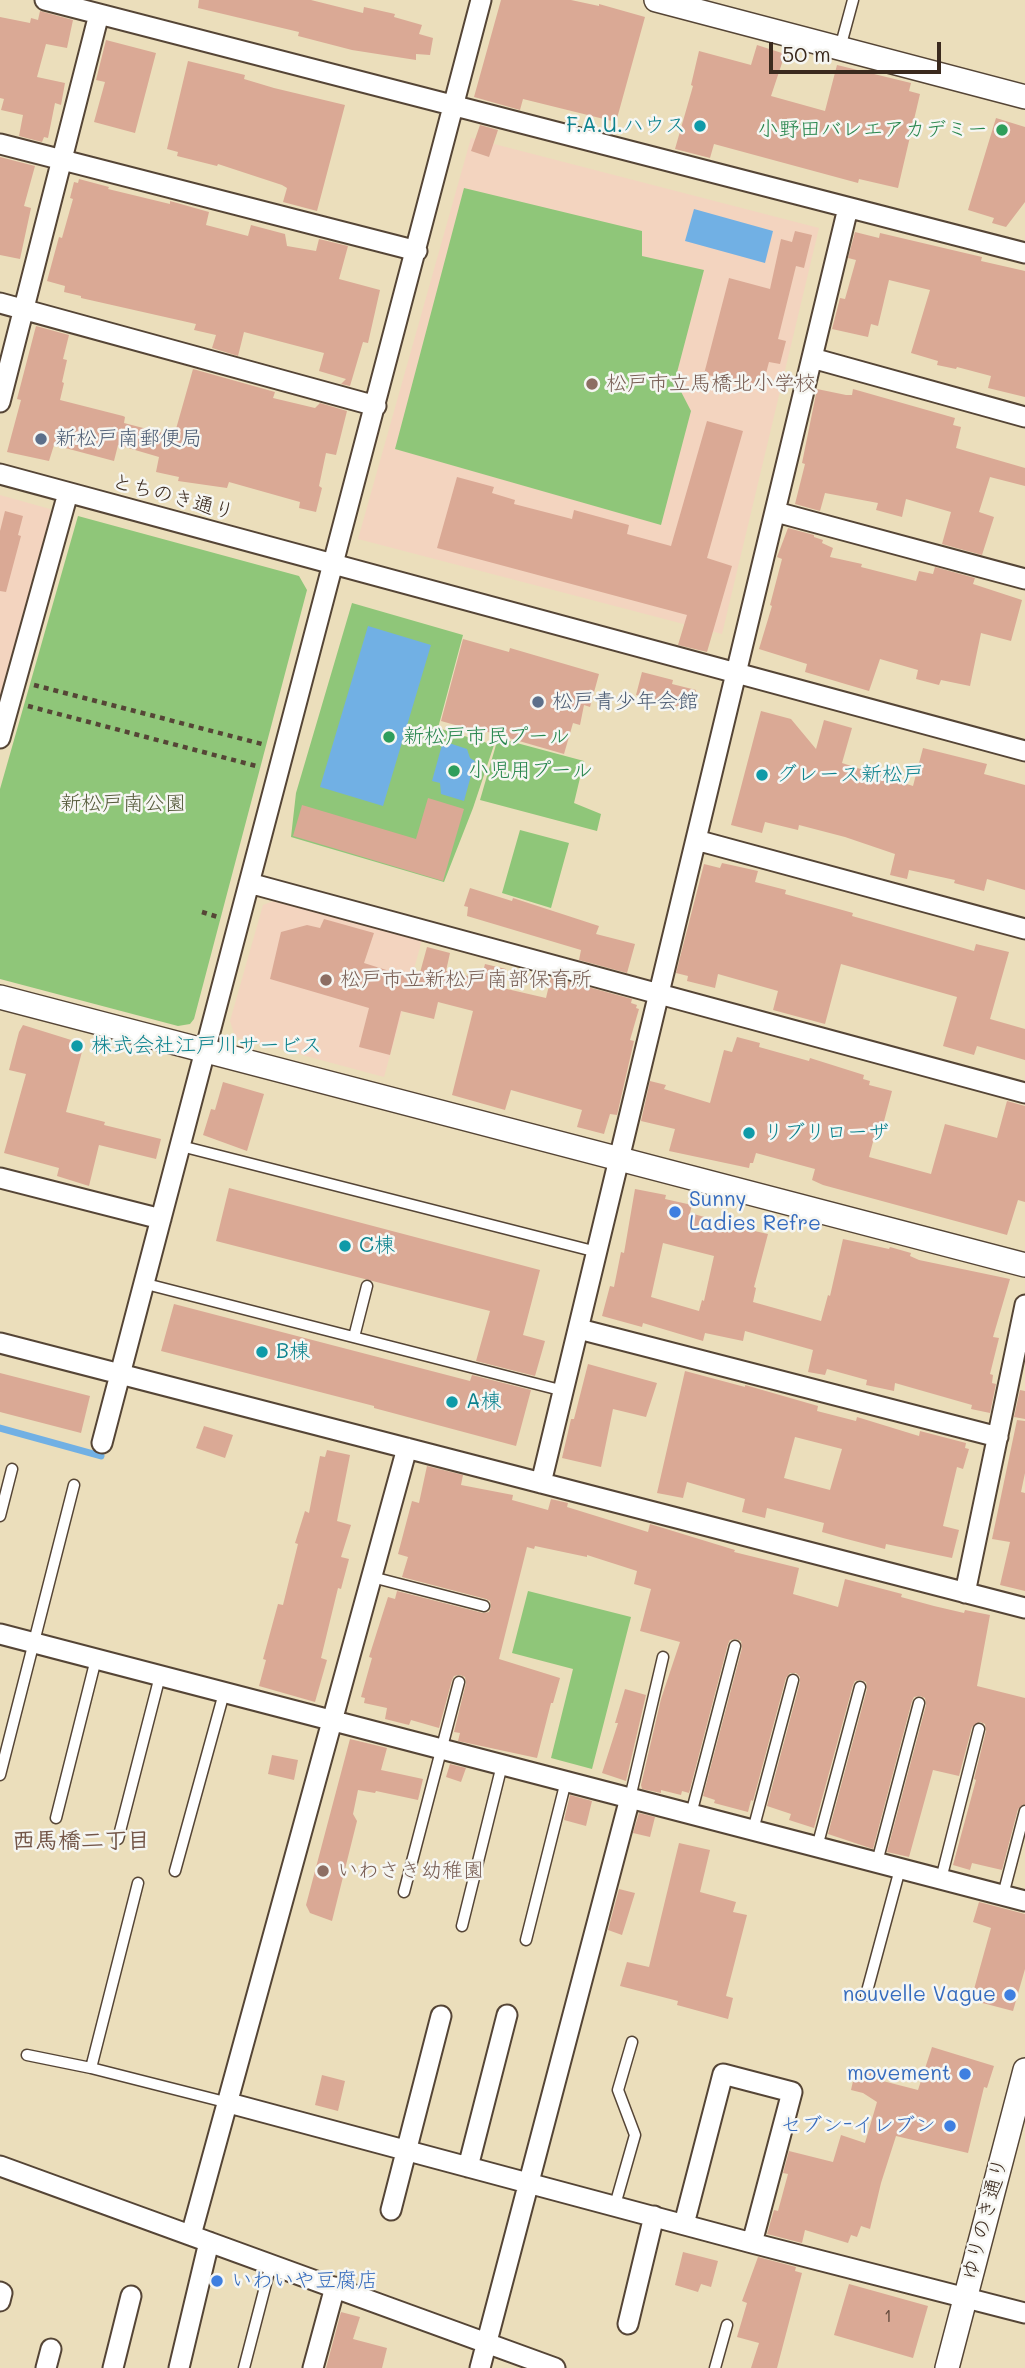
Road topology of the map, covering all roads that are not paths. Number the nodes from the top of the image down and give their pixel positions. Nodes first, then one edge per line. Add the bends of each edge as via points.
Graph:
1 (46, 0) edge
2 (481, 0) edge
3 (656, 0) edge
4 (853, 0) edge
5 (99, 14) junction
6 (840, 49) junction
7 (1025, 97) edge
8 (454, 105) junction
9 (0, 144) edge
10 (62, 160) junction
11 (848, 208) junction
12 (417, 251) junction
13 (1025, 253) edge
14 (0, 303) edge
15 (24, 310) junction
16 (812, 358) junction
17 (0, 402) edge
18 (376, 406) junction
19 (1025, 417) edge
20 (0, 474) edge
21 (68, 492) junction
22 (776, 512) junction
23 (335, 565) junction
24 (1025, 579) edge
25 (736, 674) junction
26 (0, 738) edge
27 (1025, 751) edge
28 (696, 839) junction
29 (250, 883) junction
30 (1025, 929) edge
31 (660, 994) junction
32 (0, 997) edge
33 (206, 1051) junction
34 (1025, 1093) edge
35 (181, 1146) junction
36 (619, 1158) junction
37 (0, 1178) edge
38 (161, 1219) junction
39 (597, 1252) junction
40 (1025, 1265) edge
41 (154, 1286) dead end
42 (367, 1286) dead end
43 (1025, 1305) edge
44 (579, 1329) junction
45 (354, 1338) junction
46 (0, 1343) edge
47 (121, 1374) junction
48 (564, 1391) junction
49 (999, 1437) junction
50 (103, 1443) dead end
51 (407, 1448) junction
52 (12, 1469) dead end
53 (541, 1483) junction
54 (74, 1485) dead end
55 (0, 1516) edge
56 (372, 1577) junction
57 (965, 1593) junction
58 (484, 1606) dead end
59 (1025, 1608) edge
60 (0, 1634) edge
61 (35, 1643) junction
62 (735, 1646) dead end
63 (663, 1657) dead end
64 (96, 1659) junction
65 (160, 1676) junction
66 (793, 1680) dead end
67 (459, 1682) dead end
68 (860, 1686) dead end
69 (223, 1693) junction
70 (919, 1703) dead end
71 (332, 1721) junction
72 (978, 1729) dead end
73 (442, 1749) junction
74 (502, 1765) junction
75 (0, 1775) edge
76 (566, 1782) junction
77 (630, 1798) junction
78 (1025, 1811) edge
79 (691, 1814) junction
80 (56, 1818) dead end
81 (753, 1830) junction
82 (118, 1839) dead end
83 (817, 1847) junction
84 (877, 1862) junction
85 (900, 1868) junction
86 (175, 1871) dead end
87 (941, 1879) junction
88 (138, 1882) dead end
89 (404, 1892) dead end
90 (1003, 1895) junction
91 (1025, 1901) edge
92 (461, 1926) dead end
93 (526, 1940) dead end
94 (866, 1995) dead end
95 (507, 2015) dead end
96 (441, 2017) dead end
97 (632, 2042) dead end
98 (27, 2055) dead end
99 (91, 2068) junction
100 (1025, 2070) edge
101 (229, 2103) junction
102 (406, 2151) junction
103 (0, 2166) edge
104 (468, 2167) junction
105 (529, 2184) junction
106 (615, 2205) junction
107 (391, 2210) dead end
108 (654, 2216) junction
109 (684, 2224) junction
110 (200, 2238) junction
111 (752, 2243) junction
112 (271, 2264) junction
113 (335, 2287) junction
114 (0, 2292) edge
115 (131, 2296) dead end
116 (965, 2298) junction
117 (0, 2301) edge
118 (1025, 2313) edge
119 (628, 2324) dead end
120 (727, 2325) dead end
121 (486, 2343) junction
122 (51, 2349) dead end
123 (46, 2368) edge
124 (113, 2368) edge
125 (179, 2368) edge
126 (244, 2368) edge
127 (313, 2368) edge
128 (480, 2368) edge
129 (555, 2368) edge
130 (715, 2368) edge
131 (947, 2368) edge

1 - 5 street
2 - 8 street
3 - 6 street
4 - 6 lane
5 - 8 street
5 - 10 street
6 - 7 street
8 - 11 street
8 - 12 street
9 - 10 street
10 - 12 street
10 - 15 street
11 - 13 street
11 - 16 street
12 - 18 street
14 - 15 street
15 - 17 street
15 - 18 street
16 - 19 street
16 - 22 street
18 - 23 street
20 - 21 street, とちのき通り
21 - 23 street, とちのき通り
21 - 26 street
22 - 24 street
22 - 25 street
23 - 25 street, とちのき通り
23 - 29 street
25 - 27 street, とちのき通り
25 - 28 street
28 - 30 street
28 - 31 street
29 - 31 street
29 - 33 street
31 - 34 street
31 - 36 street
32 - 33 street
33 - 35 street
33 - 36 street
35 - 38 street
35 - 39 lane
36 - 39 street
36 - 40 street
37 - 38 street
38 - 47 street
39 - 44 street
41 - 45 lane
42 - 45 lane
43 - 49 street
44 - 48 street
44 - 49 street
45 - 48 lane
46 - 47 street
47 - 50 street
47 - 51 street
48 - 53 street
49 - 57 street
51 - 53 street
51 - 56 street
52 - 55 lane
53 - 57 street
54 - 61 lane
56 - 58 lane
56 - 71 street
57 - 59 street
60 - 61 street
61 - 64 street
61 - 75 lane
62 - 79 lane
63 - 77 lane
64 - 65 street
64 - 80 lane
65 - 69 street
65 - 82 lane
66 - 81 lane
67 - 73 lane
68 - 83 lane
69 - 71 street
69 - 86 lane
70 - 84 lane
71 - 73 street
71 - 101 street
72 - 87 lane
73 - 74 street
73 - 89 lane
74 - 76 street
74 - 92 lane
76 - 77 street
76 - 93 lane
77 - 79 street
77 - 105 street
78 - 90 lane
79 - 81 street
81 - 83 street
83 - 84 street
84 - 85 street
85 - 87 street
85 - 94 lane
87 - 90 street
88 - 99 lane
90 - 91 street
95 - 104 street
96 - 102 street
97 - 106 lane via 618,2090 635,2135
98 - 99 lane
99 - 101 lane
100 - 116 street, ゆりのき通り
101 - 102 street
101 - 110 street
102 - 104 street
102 - 107 street
103 - 110 street
104 - 105 street
105 - 106 street
105 - 121 street
106 - 108 street
108 - 109 street
108 - 119 street
109 - 111 street
109 - 111 street via 723,2074 792,2092
110 - 112 street
110 - 125 street
111 - 116 street
112 - 113 street
112 - 126 lane
113 - 121 street
113 - 127 street
114 - 117 street
115 - 124 street
116 - 118 street
116 - 131 street, ゆりのき通り
120 - 130 lane
121 - 128 street
121 - 129 street
122 - 123 street

